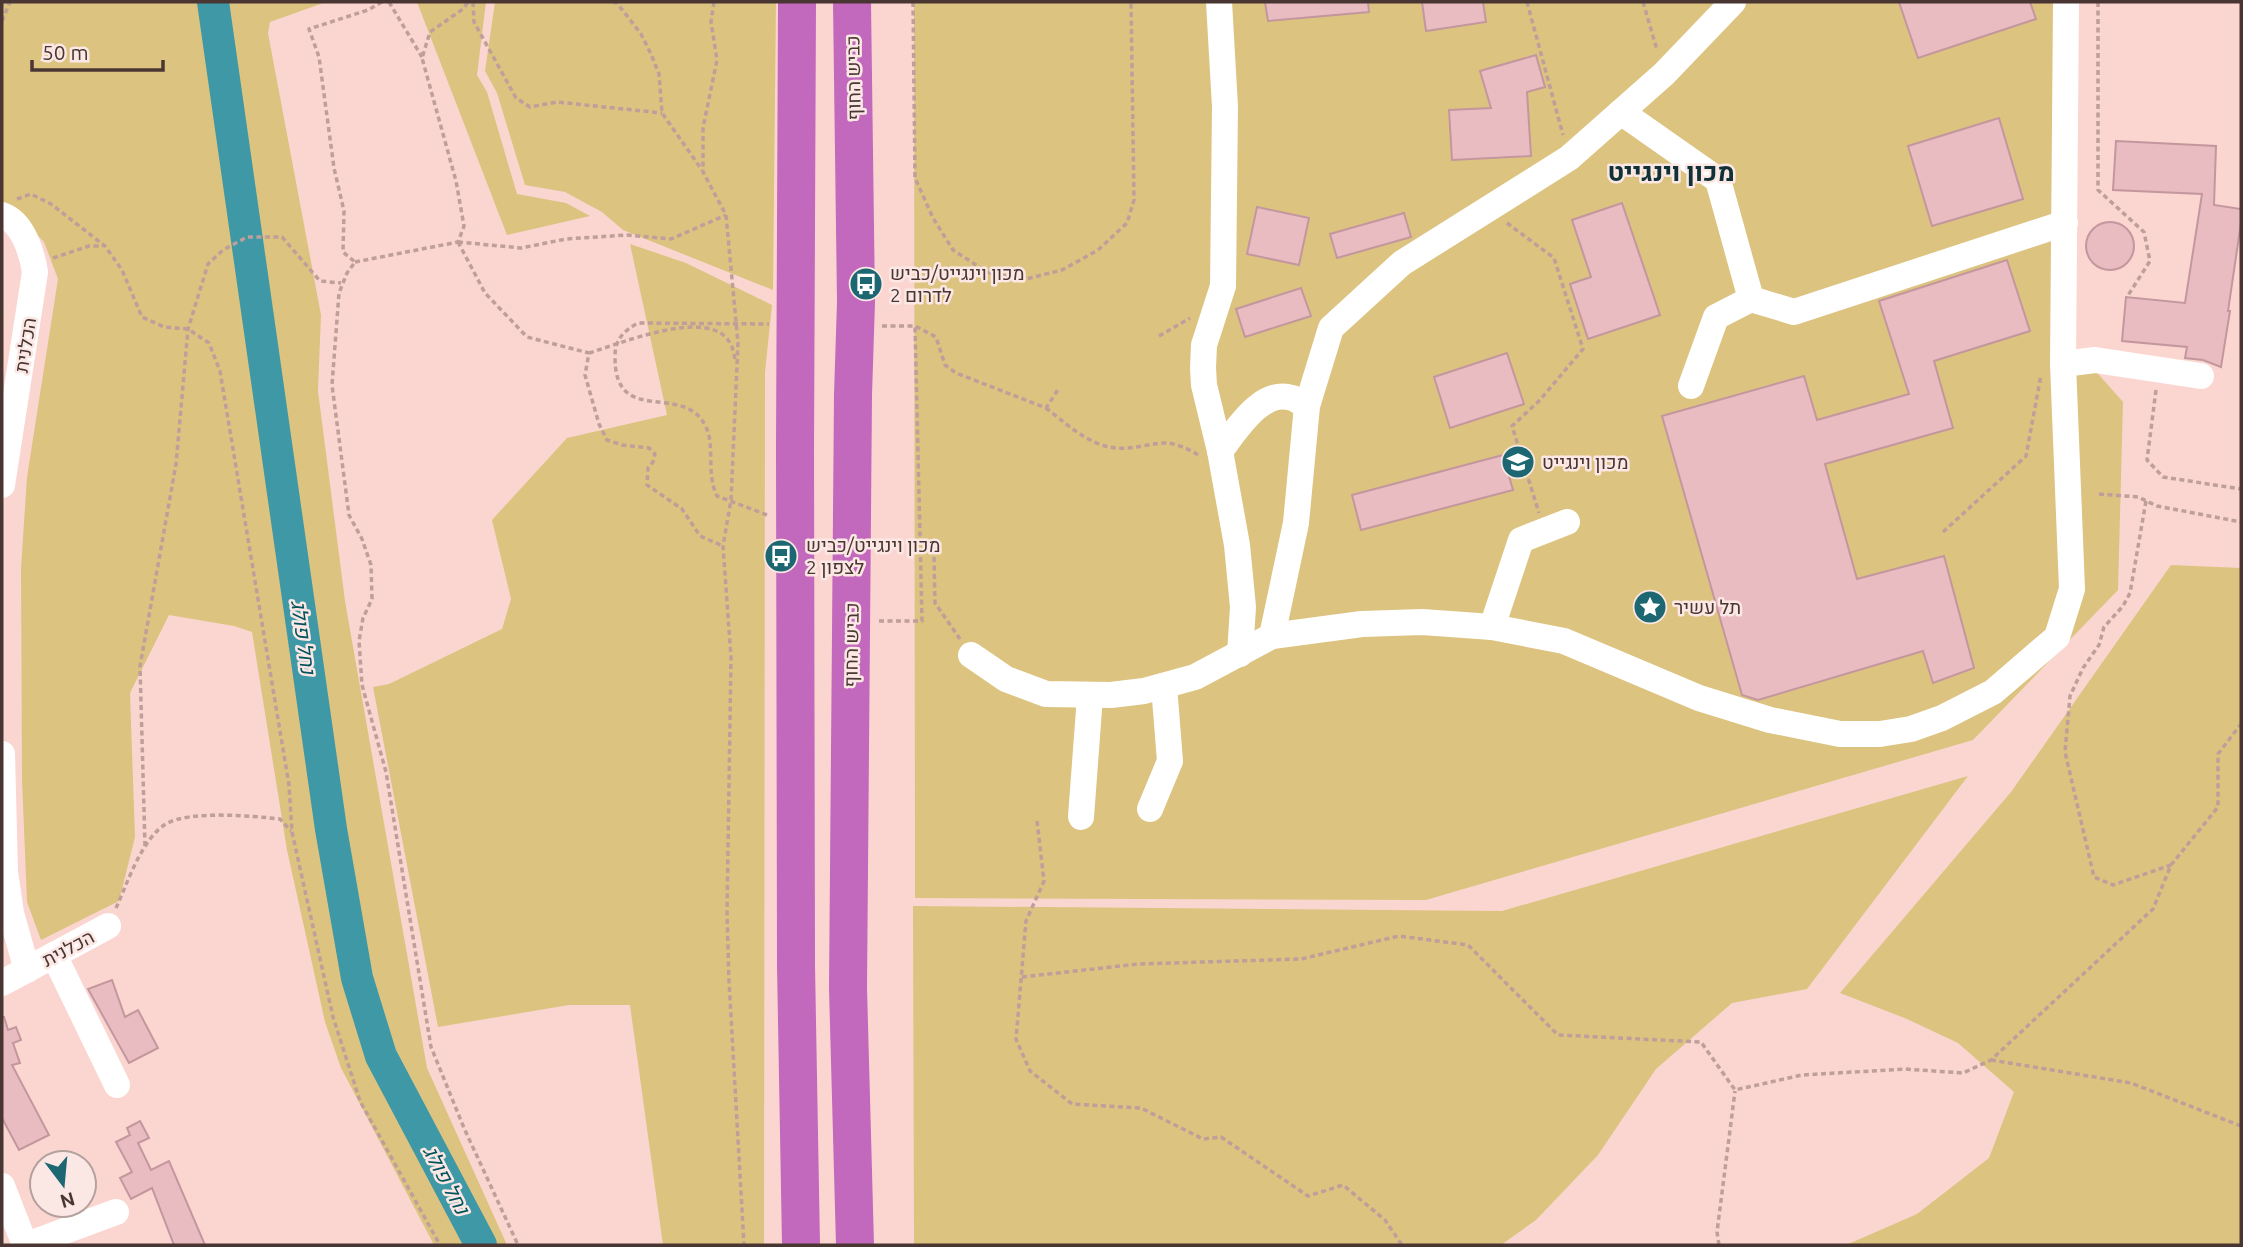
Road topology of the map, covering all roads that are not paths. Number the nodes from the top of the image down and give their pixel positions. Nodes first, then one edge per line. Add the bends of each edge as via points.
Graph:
1 (797, 2) edge
2 (852, 2) edge
3 (1219, 2) edge
4 (1733, 2) edge
5 (2066, 2) edge
6 (1621, 112) junction
7 (4, 215) edge
8 (2064, 223) junction
9 (1751, 299) junction
10 (2063, 364) junction
11 (2201, 376) dead end
12 (1691, 386) dead end
13 (1307, 406) junction
14 (1222, 462) junction
15 (2, 485) edge
16 (1556, 527) road end
17 (1492, 627) junction
18 (1272, 636) junction
19 (1240, 654) junction
20 (971, 655) road end
21 (1164, 686) junction
22 (1090, 696) junction
23 (2, 754) edge
24 (1150, 809) dead end
25 (1080, 817) dead end
26 (108, 926) road end
27 (54, 955) junction
28 (27, 970) junction
29 (2, 983) edge
30 (117, 1085) dead end
31 (2, 1186) edge
32 (116, 1212) dead end
33 (26, 1245) edge
34 (801, 1245) edge
35 (855, 1245) edge

1 - 34 highway via 796,965
2 - 35 highway, כביש החוף via 856,302 848,988
3 - 14 street via 1225,107 1223,286 1204,345 1203,368
4 - 6 street
5 - 8 street
6 - 9 street via 1718,180
6 - 13 street via 1569,158 1402,263 1331,328
7 - 15 street, הכלנית via 26,240 35,272
8 - 9 street via 1794,312
8 - 10 street
9 - 12 street via 1716,317
10 - 11 street via 2095,360
10 - 17 street via 2072,589 2057,637 1993,692 1942,718 1880,734 1840,734 1770,720 1699,698 1564,640
13 - 14 street via 1291,397 1258,406
13 - 18 street via 1296,523
14 - 19 street via 1241,582
16 - 17 street via 1521,540
17 - 18 street via 1362,624
18 - 19 street
19 - 21 street via 1195,677
20 - 22 street via 1006,679 1046,694
21 - 22 street
21 - 24 street via 1170,761
22 - 25 street
23 - 28 street, הכלנית via 5,872
26 - 27 street, הכלנית
27 - 28 street, הכלנית
27 - 30 street
28 - 29 street, הכלנית
31 - 33 street
32 - 33 street

